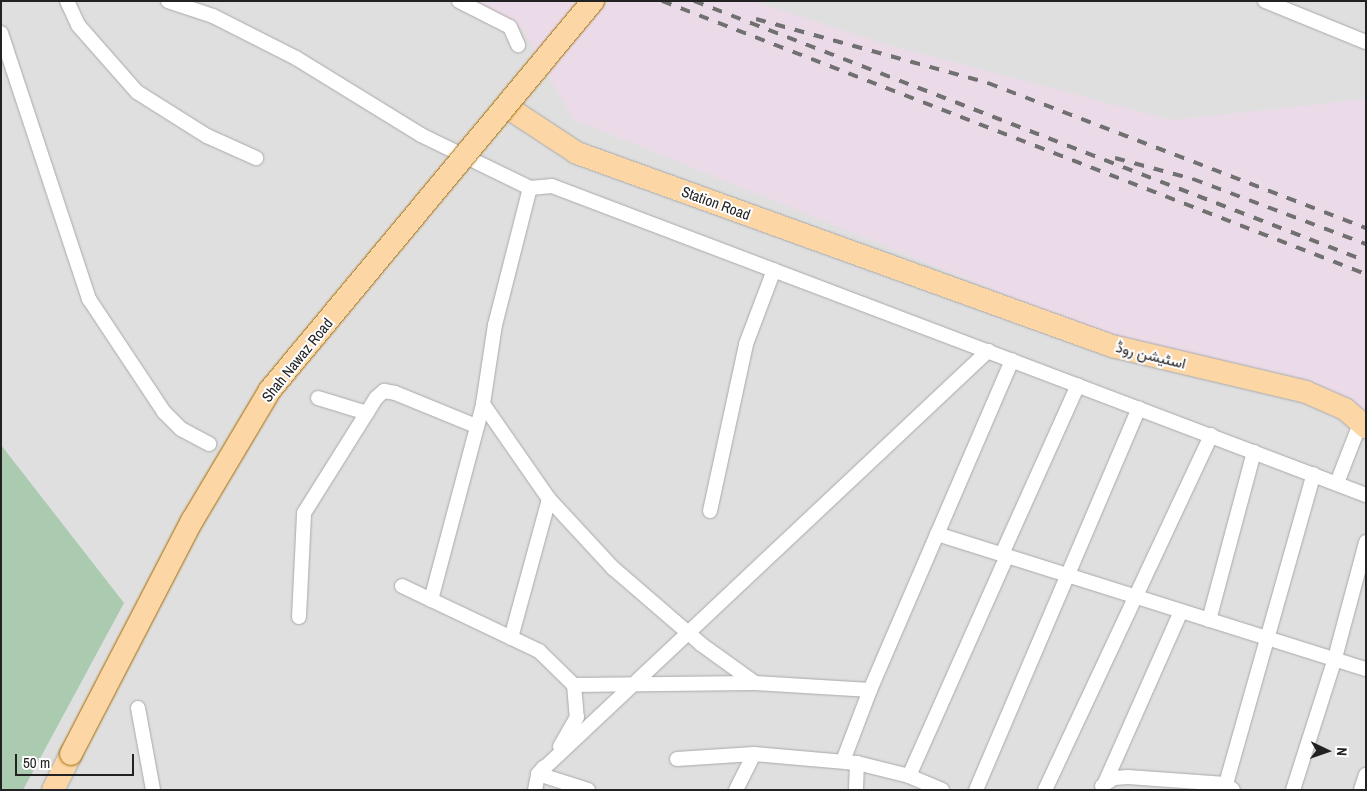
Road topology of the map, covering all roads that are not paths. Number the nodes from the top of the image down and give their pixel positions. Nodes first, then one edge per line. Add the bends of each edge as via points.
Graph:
1 (67, 1) edge
2 (168, 1) edge
3 (459, 1) edge
4 (593, 1) edge
5 (1265, 1) edge
6 (1, 33) edge
7 (1366, 42) edge
8 (518, 45) dead end
9 (507, 107) junction
10 (256, 158) dead end
11 (530, 188) junction
12 (774, 270) junction
13 (933, 282) joint
14 (988, 351) junction
15 (1012, 360) junction
16 (1078, 385) junction
17 (318, 398) dead end
18 (483, 404) junction
19 (1139, 408) junction
20 (367, 413) junction
21 (1363, 424) edge
22 (476, 426) junction
23 (1211, 435) junction
24 (209, 444) dead end
25 (1254, 452) junction
26 (1314, 474) junction
27 (1337, 483) junction
28 (1366, 495) edge
29 (548, 500) junction
30 (710, 511) dead end
31 (937, 534) junction
32 (1366, 542) edge
33 (1004, 555) junction
34 (1067, 574) junction
35 (402, 586) dead end
36 (1136, 596) junction
37 (431, 600) junction
38 (1180, 611) junction
39 (299, 617) dead end
40 (1209, 620) junction
41 (688, 633) junction
42 (511, 638) junction
43 (1268, 640) junction
44 (1334, 658) junction
45 (1366, 669) edge
46 (755, 683) junction
47 (633, 684) junction
48 (574, 685) junction
49 (870, 690) junction
50 (138, 708) dead end
51 (754, 754) junction
52 (677, 759) dead end
53 (843, 761) junction
54 (857, 762) junction
55 (538, 774) junction
56 (1366, 774) edge
57 (909, 776) junction
58 (1101, 787) edge
59 (1229, 787) edge
60 (53, 790) edge
61 (153, 790) edge
62 (536, 790) edge
63 (588, 790) edge
64 (736, 790) edge
65 (856, 790) edge
66 (942, 790) edge
67 (976, 790) edge
68 (1045, 790) edge
69 (1293, 790) edge
70 (1361, 790) edge

1 - 10 street via 78,25 137,92 206,136
2 - 11 street via 213,16 296,58 421,135
3 - 8 street via 510,27
4 - 9 main road, Shah Nawaz Road, bridge
5 - 7 street
6 - 24 street via 89,299 164,412 181,430
9 - 13 main road, Station Road via 578,153
9 - 60 main road, Shah Nawaz Road, bridge via 270,390 192,521
11 - 12 street via 552,186
11 - 18 street via 495,325
12 - 14 street
12 - 30 street via 746,344
13 - 21 main road, اسٹیشن روڈ via 1112,346 1306,392 1346,410
14 - 15 street
14 - 41 street
15 - 16 street
15 - 31 street
16 - 19 street
16 - 33 street
17 - 20 street
18 - 22 street
18 - 29 street
19 - 23 street
19 - 34 street
20 - 22 street via 384,392
20 - 39 street via 304,513
21 - 27 street
22 - 37 street
23 - 25 street
23 - 36 street
25 - 26 street
25 - 40 street
26 - 27 street
26 - 43 street
27 - 28 street
29 - 41 street via 614,568
29 - 42 street
31 - 33 street
31 - 49 street
32 - 44 street
33 - 34 street
33 - 57 street
34 - 36 street
34 - 67 street
35 - 37 street
36 - 38 street
36 - 68 street
37 - 42 street
38 - 40 street
38 - 58 street
40 - 43 street
41 - 46 street
41 - 47 street
42 - 48 street via 539,651
43 - 44 street
43 - 59 street
44 - 45 street
44 - 69 street
46 - 47 street
46 - 49 street
47 - 48 street
47 - 55 street
48 - 55 street via 577,717 562,744
49 - 53 street
50 - 61 street
51 - 52 street
51 - 53 street
51 - 64 street
53 - 54 street
54 - 57 street
54 - 65 street
55 - 62 street
55 - 63 street
56 - 70 street
57 - 66 street
58 - 59 street via 1114,778 1128,777

